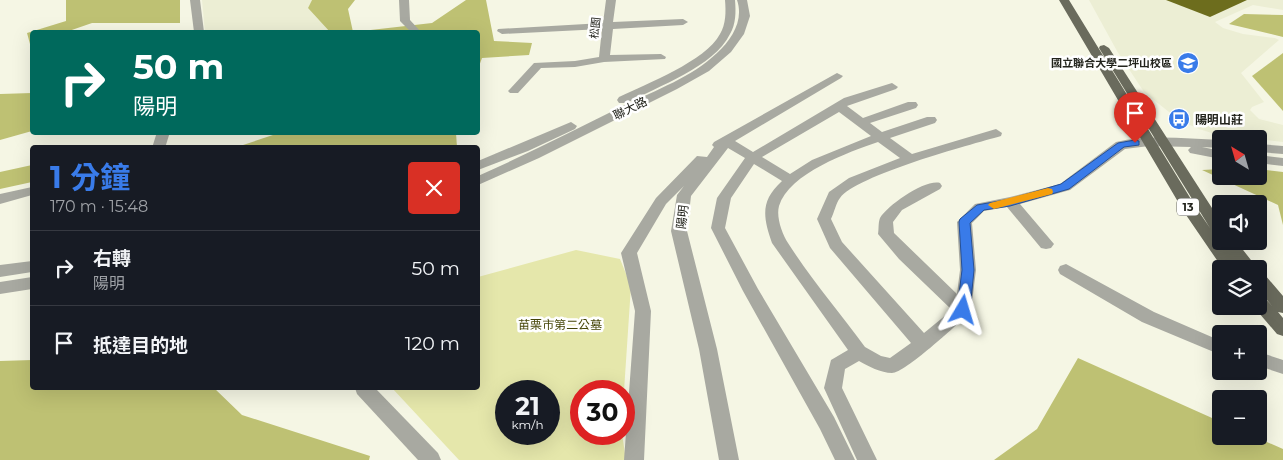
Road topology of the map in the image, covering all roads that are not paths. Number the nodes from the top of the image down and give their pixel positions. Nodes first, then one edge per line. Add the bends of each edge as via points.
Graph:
1 (195, 0) edge
2 (404, 0) edge
3 (611, 0) edge
4 (730, 0) edge
5 (742, 0) edge
6 (1064, 0) edge
7 (1074, 0) edge
8 (683, 22) dead end
9 (608, 25) junction
10 (199, 30) edge
11 (414, 30) edge
12 (502, 31) dead end
13 (661, 57) dead end
14 (604, 59) junction
15 (837, 76) dead end
16 (892, 87) dead end
17 (514, 91) dead end
18 (912, 105) dead end
19 (839, 106) junction
20 (931, 120) dead end
21 (593, 121) junction
22 (862, 122) junction
23 (996, 133) dead end
24 (880, 137) junction
25 (726, 141) junction
26 (1157, 143) junction
27 (1212, 144) edge
28 (1268, 149) edge
29 (1283, 150) edge
30 (1212, 153) edge
31 (753, 157) junction
32 (910, 159) junction
33 (1268, 160) edge
34 (1283, 162) edge
35 (480, 165) edge
36 (480, 179) edge
37 (790, 180) junction
38 (935, 186) dead end
39 (30, 192) edge
40 (0, 199) edge
41 (1010, 202) junction
42 (1212, 220) edge
43 (1046, 244) dead end
44 (1234, 250) edge
45 (1226, 260) edge
46 (1243, 260) edge
47 (30, 267) edge
48 (1066, 270) dead end
49 (0, 271) edge
50 (30, 283) edge
51 (0, 288) edge
52 (1267, 288) edge
53 (1283, 307) edge
54 (963, 310) junction
55 (1267, 311) edge
56 (1283, 329) edge
57 (923, 344) junction
58 (1212, 344) edge
59 (859, 352) junction
60 (1267, 362) edge
61 (1283, 367) edge
62 (366, 390) edge
63 (431, 460) edge
64 (634, 460) edge
65 (729, 460) edge
66 (846, 460) edge
67 (867, 460) edge

1 - 10 street
2 - 11 street via 405,22
3 - 9 street, 松園
4 - 21 street, 聯大路 via 731,20 720,42 694,63
5 - 21 street, 聯大路 via 744,22 734,42 716,61 682,82
6 - 26 main road, 13
7 - 26 main road, 13
8 - 9 street
9 - 12 street
9 - 14 street, 松園
13 - 14 street
14 - 17 street via 538,65
15 - 25 street, 陽明
16 - 19 street
18 - 22 street
19 - 22 street
19 - 31 street
20 - 24 street
21 - 35 street, 聯大路
21 - 36 street, 聯大路 via 525,160
22 - 24 street
23 - 32 street
24 - 32 street
24 - 37 street via 859,143
25 - 31 street
25 - 64 street via 712,149 661,200 629,253 643,311
25 - 65 street, 陽明 via 684,195 679,231 708,349
26 - 27 street
26 - 30 street
26 - 41 street via 1122,145 1065,187
26 - 42 main road, 13
26 - 45 main road, 13 via 1191,212
28 - 29 street
31 - 37 street
31 - 66 street via 740,171 724,198 718,228
32 - 57 street via 854,181 834,195 824,219 835,244
33 - 34 street
37 - 59 street via 772,206 773,225 780,243
38 - 54 street via 897,207 886,222 886,234
39 - 40 street
41 - 43 street
41 - 54 street via 980,208 964,222 968,270
44 - 46 main road
47 - 49 street
48 - 58 street via 1148,317
50 - 51 street
52 - 53 main road
54 - 57 street
55 - 56 main road
57 - 59 street via 892,366 876,362
59 - 67 street via 837,365 833,388
60 - 61 street
62 - 63 street

